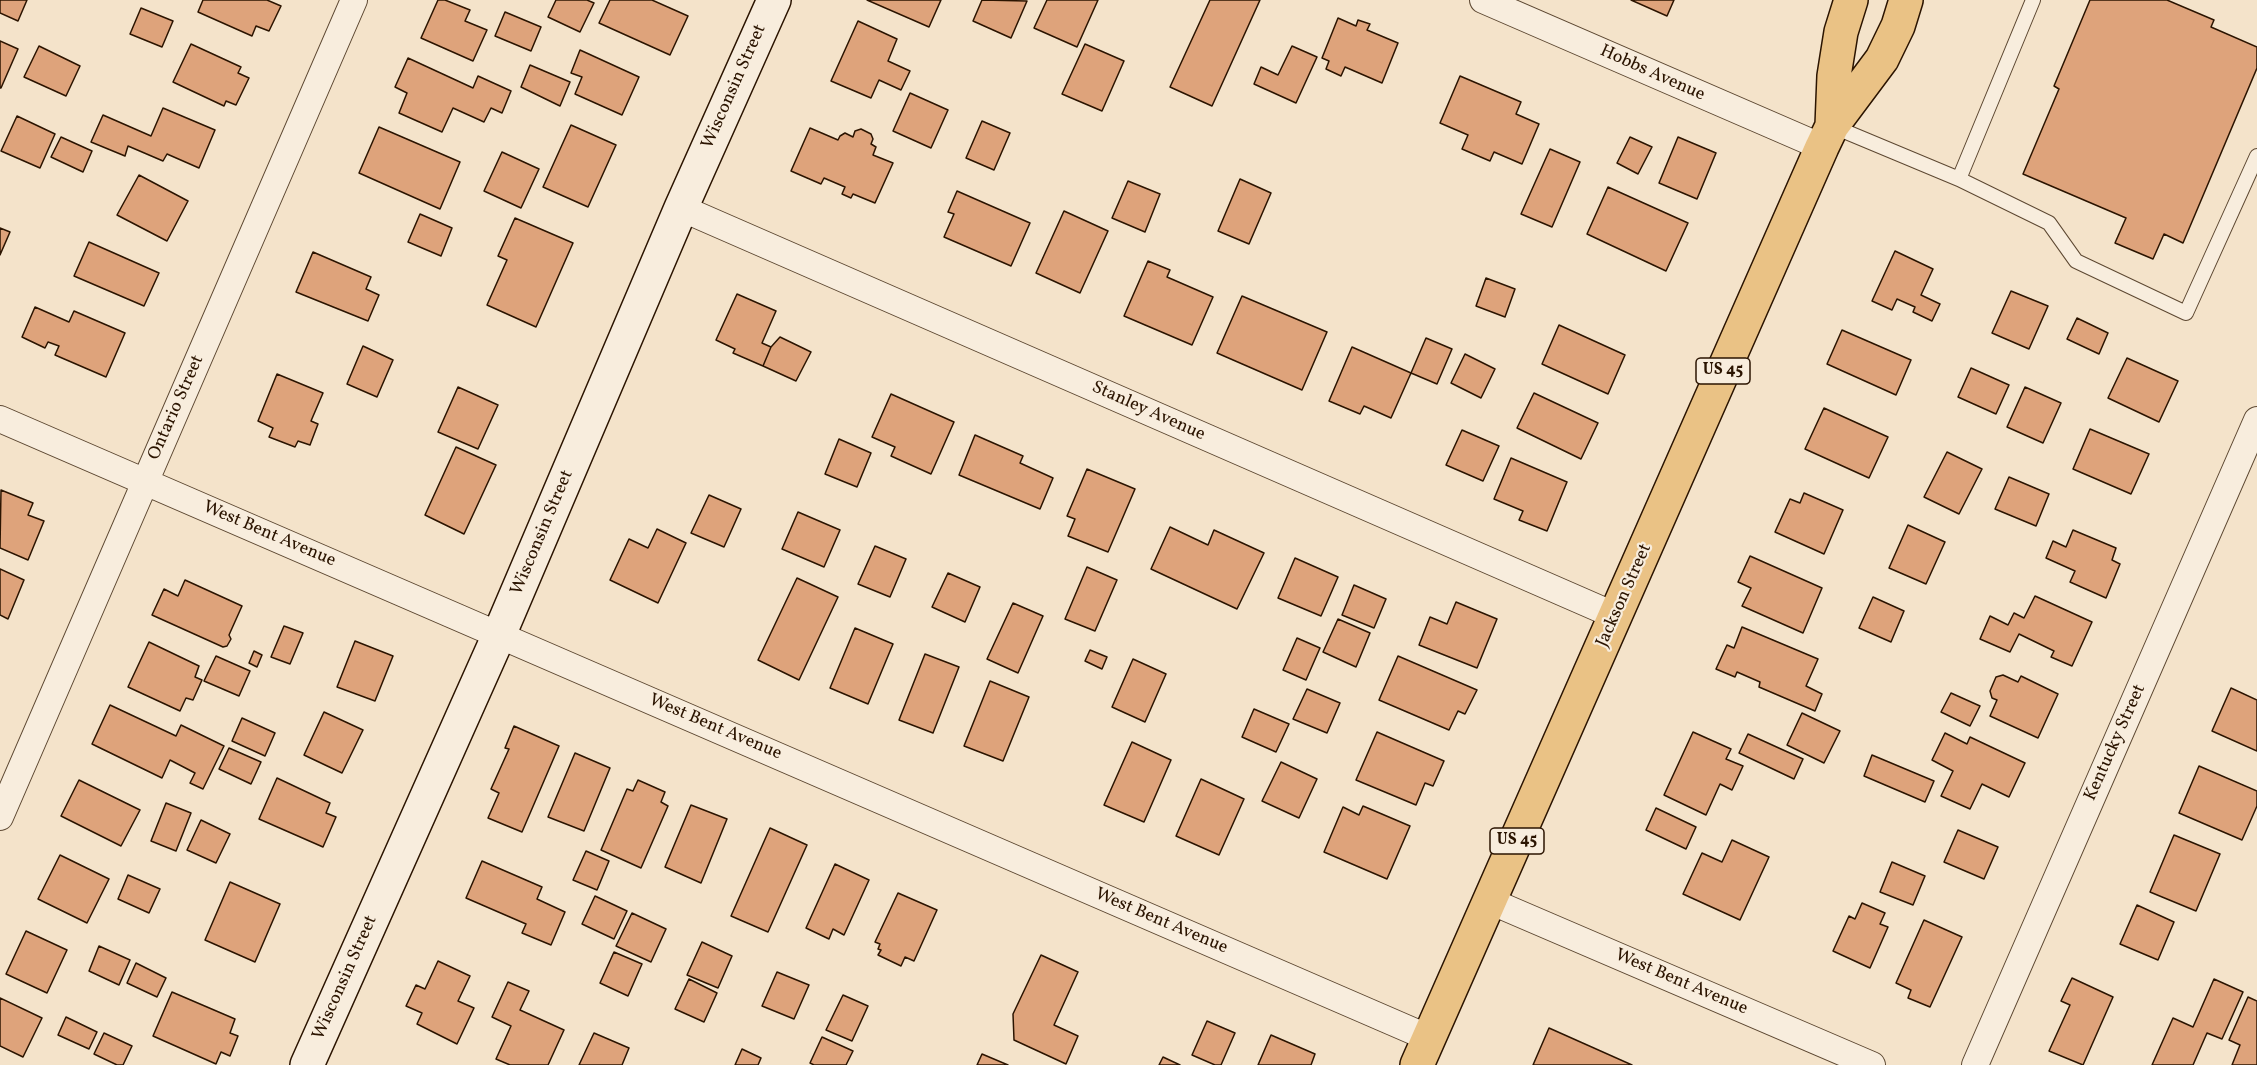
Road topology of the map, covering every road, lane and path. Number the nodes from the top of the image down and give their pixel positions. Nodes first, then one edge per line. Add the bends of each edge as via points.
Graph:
1 (354, 0) edge
2 (774, 0) edge
3 (1483, 0) edge
4 (1851, 0) edge
5 (1906, 0) edge
6 (2033, 0) edge
7 (1827, 137) junction
8 (2257, 156) edge
9 (1959, 179) junction
10 (681, 208) junction
11 (0, 419) edge
12 (2257, 420) edge
13 (144, 482) junction
14 (1616, 616) junction
15 (499, 635) junction
16 (0, 817) edge
17 (1490, 902) junction
18 (1423, 1052) edge
19 (307, 1065) edge
20 (1872, 1065) edge
21 (1975, 1065) edge

1 - 13 street, Ontario Street
2 - 10 street, Wisconsin Street
3 - 7 street, Hobbs Avenue
4 - 7 main road, Jackson Street / US 45 via 1840,32
5 - 7 main road, Jackson Street / US 45 via 1882,58
6 - 9 lane
7 - 9 lane
7 - 14 main road, Jackson Street / US 45
8 - 9 lane via 2186,313 2076,261 2049,223
10 - 14 street, Stanley Avenue
10 - 15 street, Wisconsin Street
11 - 13 street, West Bent Avenue
12 - 21 street, Kentucky Street
13 - 15 street, West Bent Avenue
13 - 16 street, Ontario Street
14 - 17 main road, Jackson Street / US 45
15 - 18 street, West Bent Avenue
15 - 19 street, Wisconsin Street
17 - 18 main road, Jackson Street / US 45
17 - 20 street, West Bent Avenue

